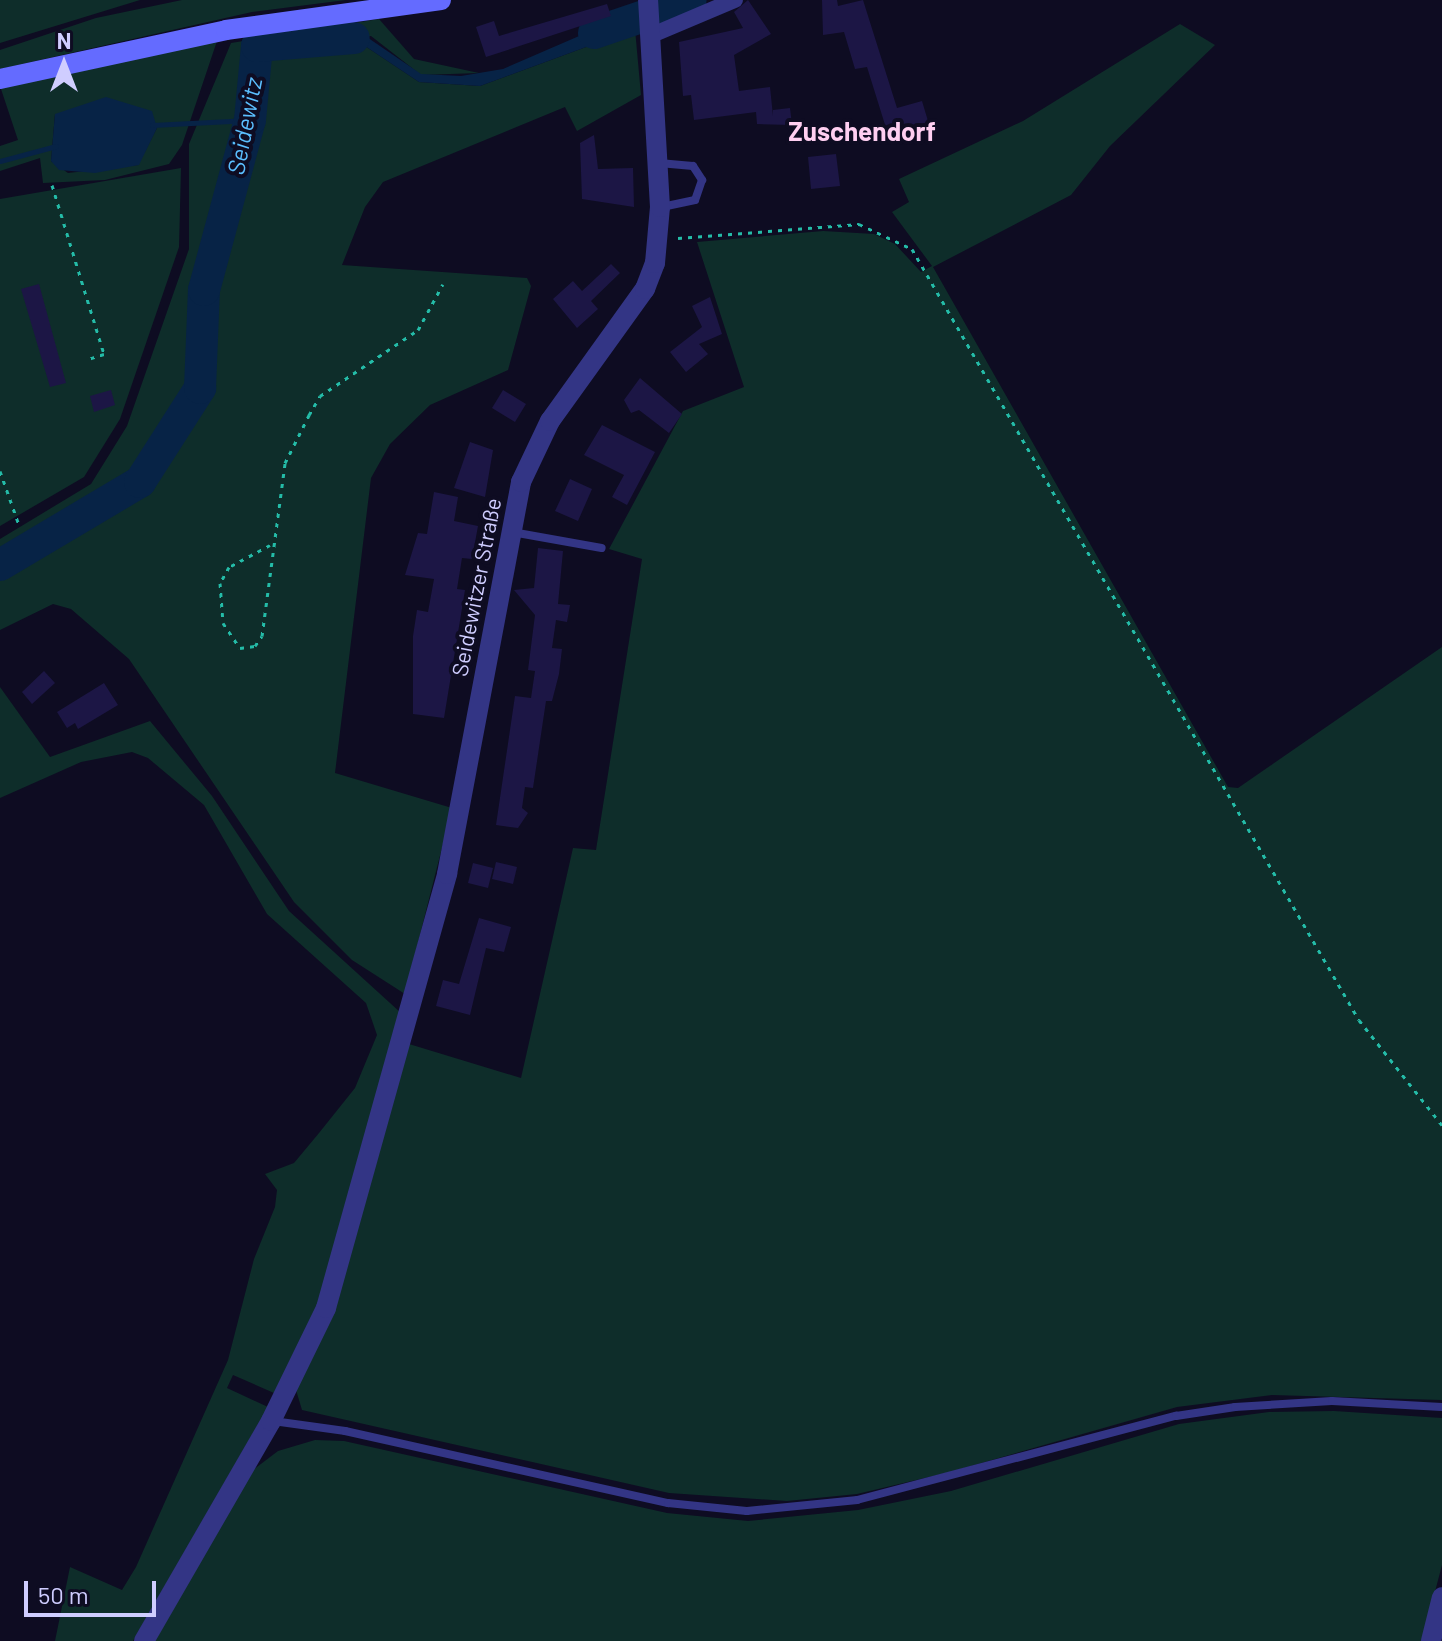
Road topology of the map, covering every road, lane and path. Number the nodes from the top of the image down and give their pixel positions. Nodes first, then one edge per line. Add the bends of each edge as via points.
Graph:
1 (441, 0) edge
2 (735, 0) edge
3 (650, 16) edge
4 (0, 79) edge
5 (659, 163) junction
6 (52, 185) dead end
7 (660, 207) junction
8 (660, 238) junction
9 (443, 284) dead end
10 (89, 359) dead end
11 (0, 471) edge
12 (19, 525) dead end
13 (507, 531) junction
14 (270, 545) junction
15 (602, 548) dead end
16 (1442, 1125) edge
17 (1442, 1407) edge
18 (271, 1421) junction
19 (1442, 1597) edge
20 (144, 1641) edge
21 (1431, 1641) edge

1 - 4 main road via 226,30
2 - 3 street
3 - 5 street, Seidewitzer Straße
5 - 7 street, Seidewitzer Straße
5 - 7 lane via 693,166 702,180 695,200
6 - 10 path via 104,354
7 - 8 street, Seidewitzer Straße
8 - 13 street, Seidewitzer Straße via 645,289 533,451
8 - 16 path via 859,224 912,249 1359,1020
9 - 14 path via 418,330 320,396 285,463
11 - 12 path
13 - 15 lane
13 - 18 street, Seidewitzer Straße via 447,874 326,1308
14 - 14 path via 262,636 255,646 240,648 223,623 220,583 229,567
17 - 18 lane via 1332,1401 1235,1407 1176,1416 872,1497 747,1511 668,1503 345,1431
18 - 20 street, Seidewitzer Straße
19 - 21 street

